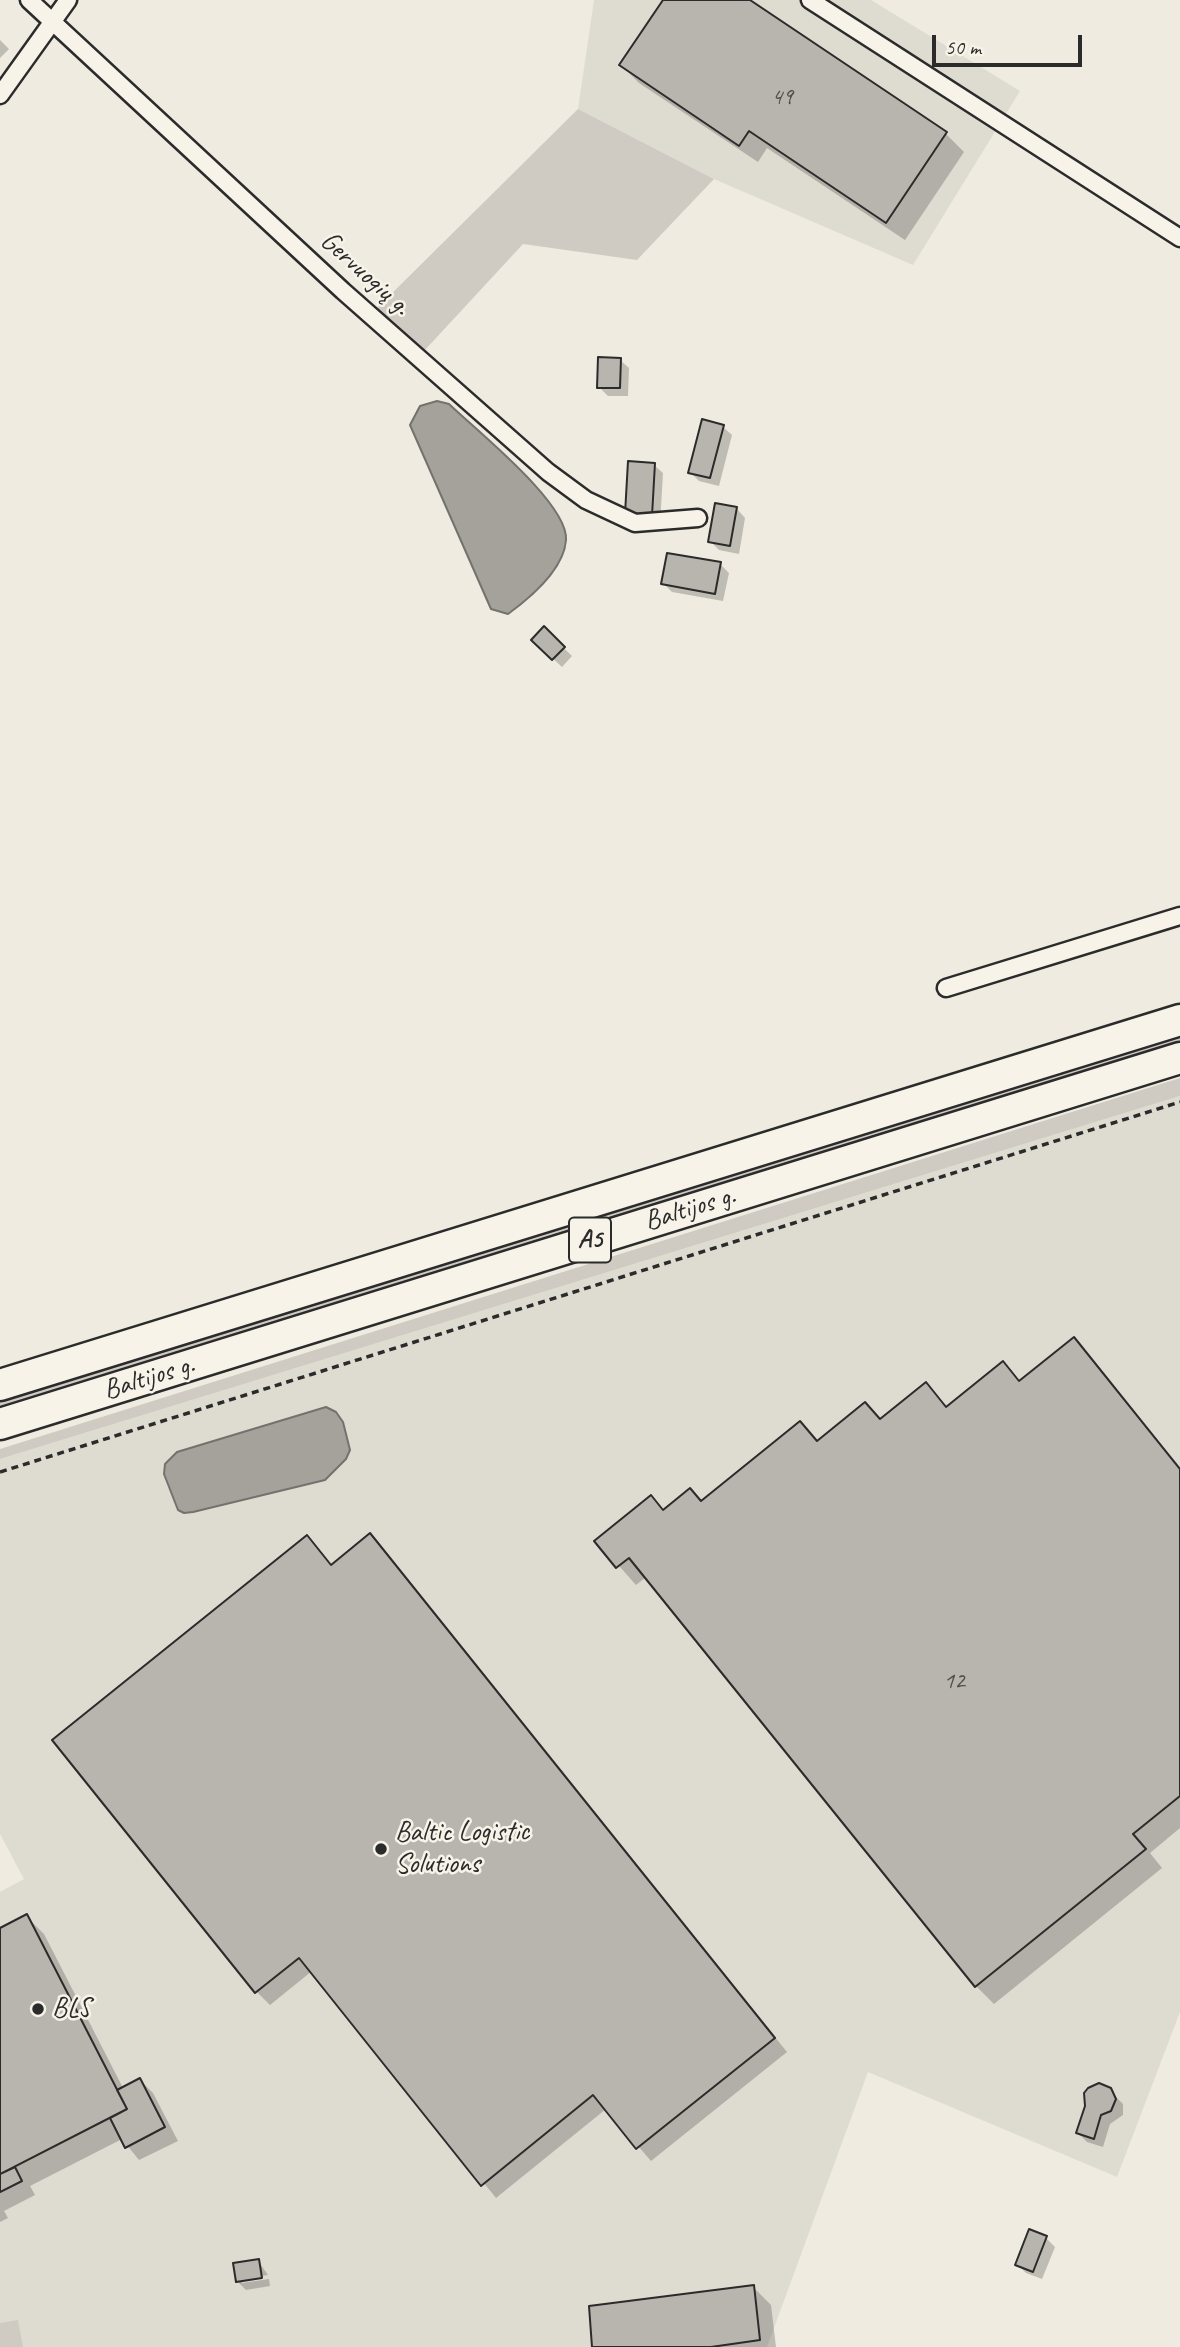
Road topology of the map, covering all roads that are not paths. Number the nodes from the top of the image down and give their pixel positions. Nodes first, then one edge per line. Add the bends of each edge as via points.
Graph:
1 (29, 0) edge
2 (68, 0) edge
3 (810, 0) edge
4 (52, 22) junction
5 (0, 95) edge
6 (1180, 238) edge
7 (698, 517) dead end
8 (1180, 916) edge
9 (946, 988) dead end
10 (1180, 1020) edge
11 (1180, 1058) edge
12 (0, 1385) edge
13 (0, 1424) edge

1 - 4 street, Gervuogių g.
2 - 4 street
3 - 6 street
4 - 5 street
4 - 7 street, Gervuogių g. via 343,291 548,472 586,500 635,523
8 - 9 street
10 - 12 highway, Baltijos g. / A5
11 - 13 highway, Baltijos g. / A5

